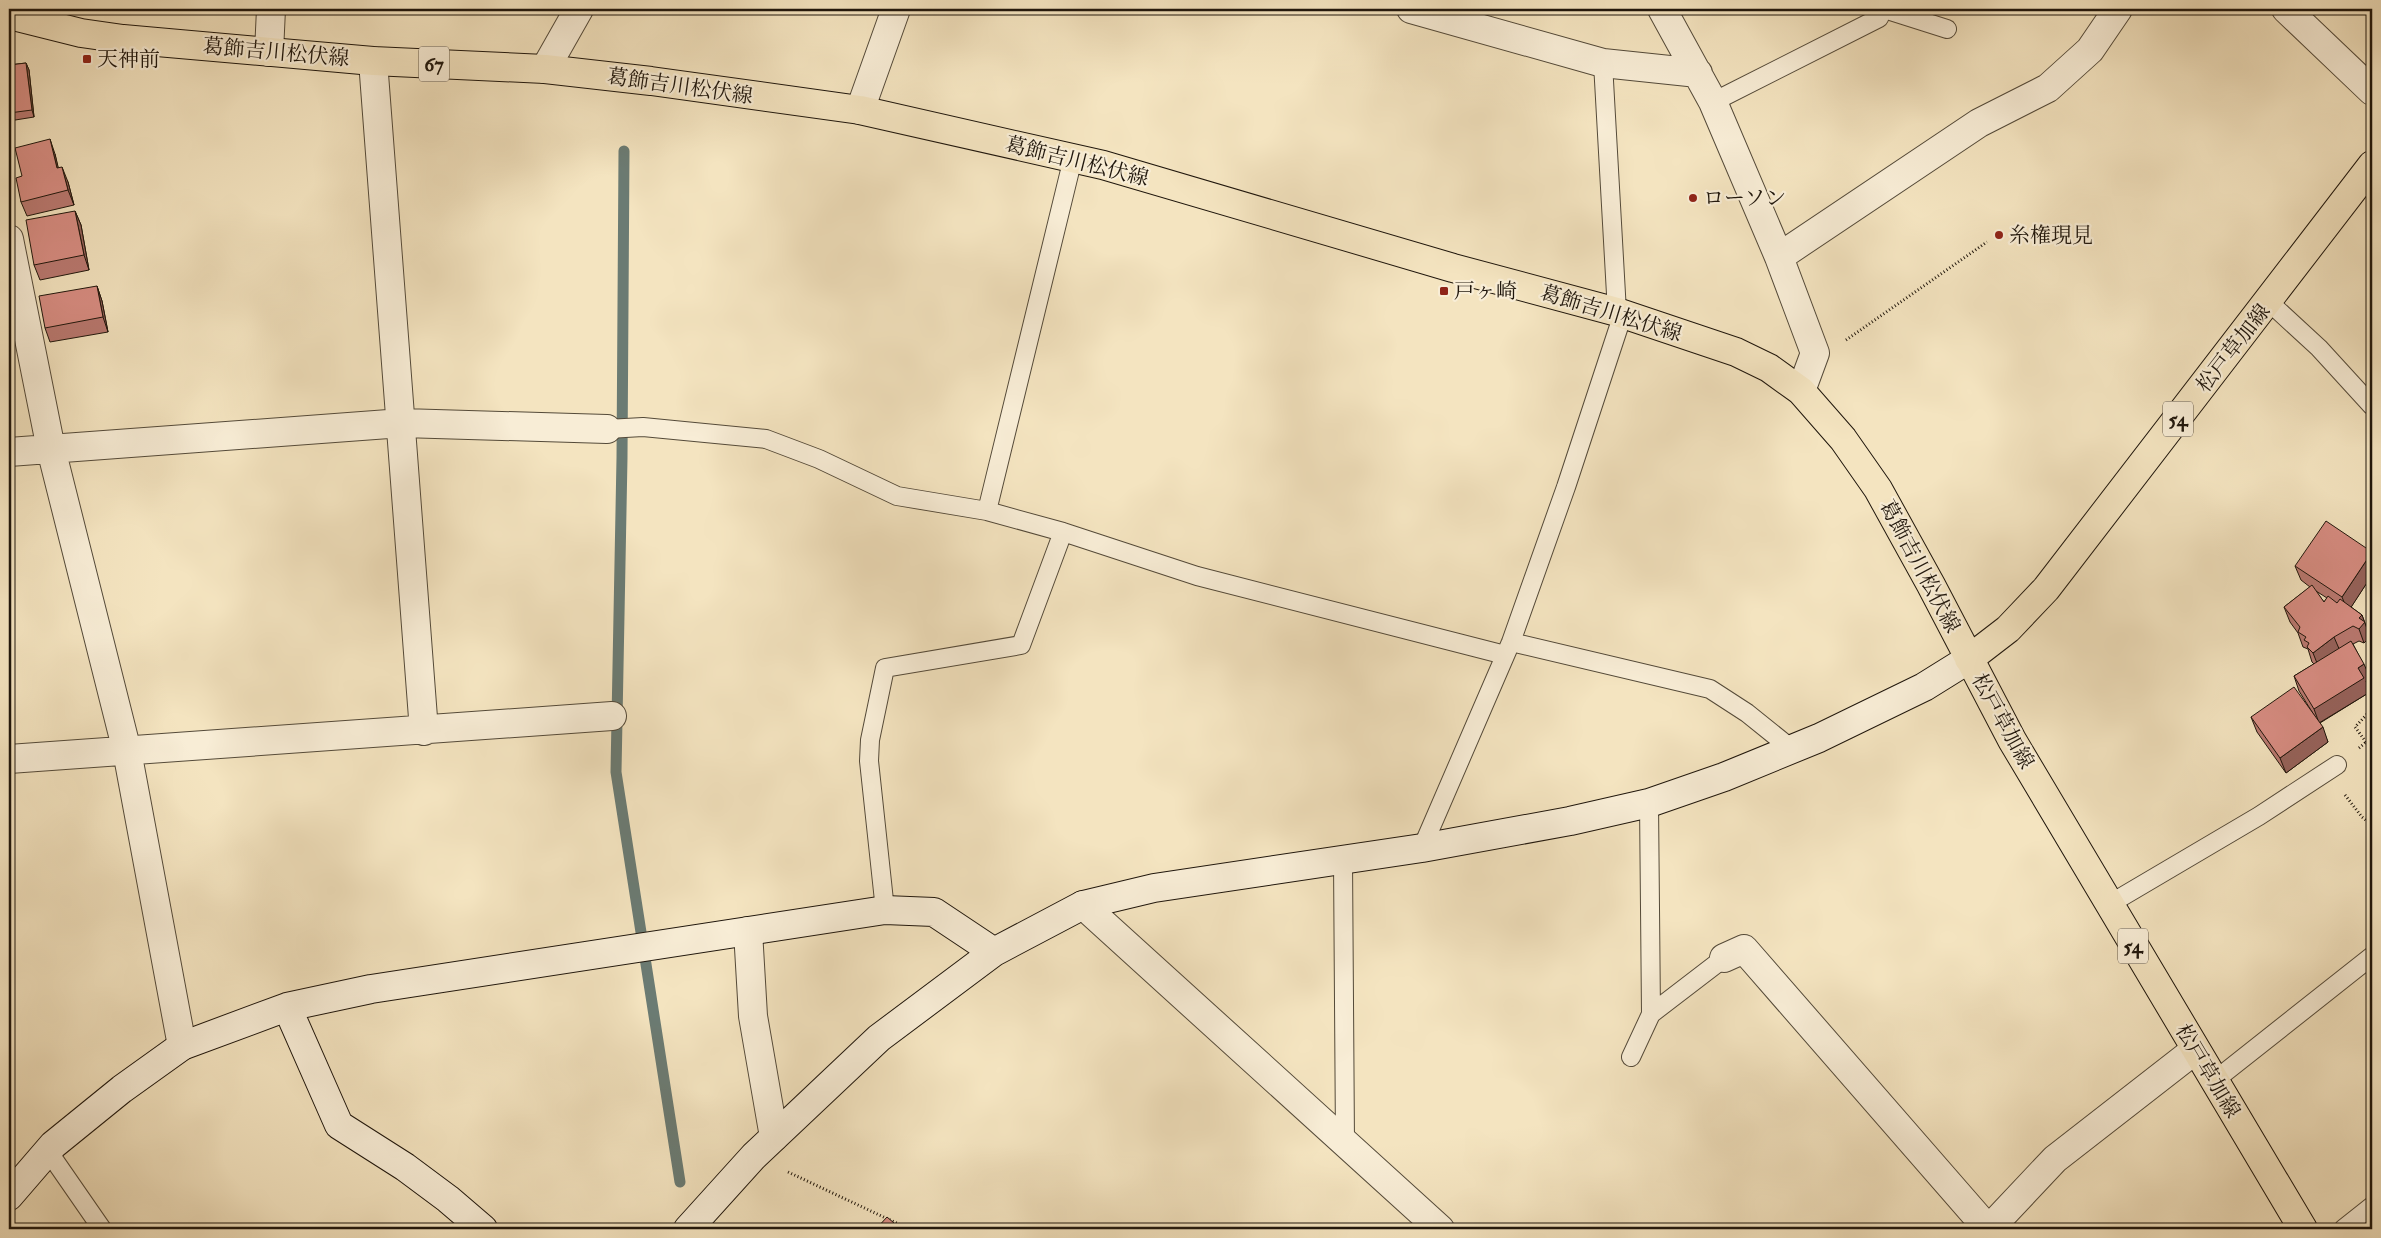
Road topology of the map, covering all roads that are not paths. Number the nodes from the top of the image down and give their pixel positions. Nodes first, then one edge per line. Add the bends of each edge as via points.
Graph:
1 (271, 9) edge
2 (579, 9) edge
3 (896, 9) edge
4 (1411, 9) edge
5 (1662, 9) edge
6 (1884, 9) edge
7 (2118, 9) edge
8 (2286, 9) edge
9 (9, 15) edge
10 (1947, 29) dead end
11 (269, 52) junction
12 (374, 61) junction
13 (1603, 63) junction
14 (545, 69) junction
15 (1698, 73) junction
16 (2372, 91) edge
17 (1713, 102) junction
18 (860, 110) junction
19 (1073, 158) junction
20 (2372, 165) edge
21 (9, 239) edge
22 (1779, 257) junction
23 (2269, 302) junction
24 (1620, 313) junction
25 (1802, 391) junction
26 (2372, 406) edge
27 (402, 422) junction
28 (606, 429) joint
29 (51, 448) junction
30 (9, 452) edge
31 (987, 511) junction
32 (1063, 532) junction
33 (1508, 648) junction
34 (1969, 660) junction
35 (612, 716) dead end
36 (424, 731) junction
37 (1793, 750) junction
38 (127, 751) junction
39 (9, 759) edge
40 (2332, 769) road end
41 (1649, 803) junction
42 (1422, 848) junction
43 (1343, 860) junction
44 (1084, 905) junction
45 (2108, 905) junction
46 (885, 910) junction
47 (748, 931) junction
48 (994, 952) junction
49 (2372, 956) edge
50 (1724, 958) joint
51 (287, 1007) junction
52 (1651, 1014) junction
53 (182, 1046) junction
54 (2195, 1050) junction
55 (1631, 1056) dead end
56 (2214, 1081) junction
57 (774, 1137) junction
58 (1345, 1143) junction
59 (48, 1151) junction
60 (9, 1196) edge
61 (2372, 1206) edge
62 (102, 1229) edge
63 (483, 1229) edge
64 (688, 1229) edge
65 (1440, 1229) edge
66 (1989, 1229) edge
67 (2303, 1229) edge
68 (2343, 1229) edge

1 - 11 street
2 - 14 street
3 - 18 street
4 - 13 street
5 - 15 street
6 - 10 lane
6 - 17 lane via 1879,18
7 - 22 street via 2090,50 2048,88 1979,123
8 - 16 street
9 - 11 main road, 葛飾吉川松伏線 / 67 via 90,34
11 - 12 main road, 葛飾吉川松伏線 / 67
12 - 14 main road, 葛飾吉川松伏線 / 67
12 - 27 street
13 - 15 street
13 - 24 lane
14 - 18 main road, 葛飾吉川松伏線 / 67
15 - 17 street
17 - 22 street
18 - 19 main road, 葛飾吉川松伏線 / 67
19 - 24 main road, 葛飾吉川松伏線 / 67
19 - 31 lane
20 - 23 main road, 松戸草加線 / 54
21 - 29 street
22 - 25 street via 1814,353
23 - 26 lane via 2319,348
23 - 34 main road, 松戸草加線 / 54 via 2046,590 2008,629
24 - 25 main road, 葛飾吉川松伏線 / 67 via 1736,352 1769,368
24 - 33 lane via 1566,488
25 - 34 main road, 葛飾吉川松伏線 / 67 via 1843,438 1878,489
27 - 28 street
27 - 29 street
27 - 36 street
28 - 31 lane via 643,427 766,439 819,459 897,496
29 - 30 street
29 - 38 street
31 - 32 lane
32 - 33 lane via 1196,576
32 - 46 lane via 1021,644 885,668 870,740 869,761
33 - 37 lane via 1710,689 1747,713
33 - 42 lane
34 - 37 street via 1924,687
34 - 45 main road, 松戸草加線 / 54
35 - 36 street
36 - 38 street
37 - 41 street
38 - 39 street
38 - 53 street
40 - 45 lane
41 - 42 street
41 - 52 lane
42 - 43 street
43 - 44 street via 1154,888
43 - 58 lane
44 - 48 street
44 - 58 street
45 - 54 main road, 松戸草加線 / 54
46 - 47 street
46 - 48 street via 934,912
47 - 51 street via 371,989
47 - 57 street via 753,1016
48 - 57 street via 879,1038
49 - 56 lane
50 - 52 lane
50 - 66 street via 1744,949
51 - 53 street
51 - 63 street via 339,1125 412,1172
52 - 55 lane
53 - 59 street
54 - 56 main road, 松戸草加線 / 54
54 - 66 street via 2054,1159
56 - 67 main road, 松戸草加線 / 54
57 - 64 street
58 - 65 street
59 - 60 street
59 - 62 lane
61 - 68 lane

